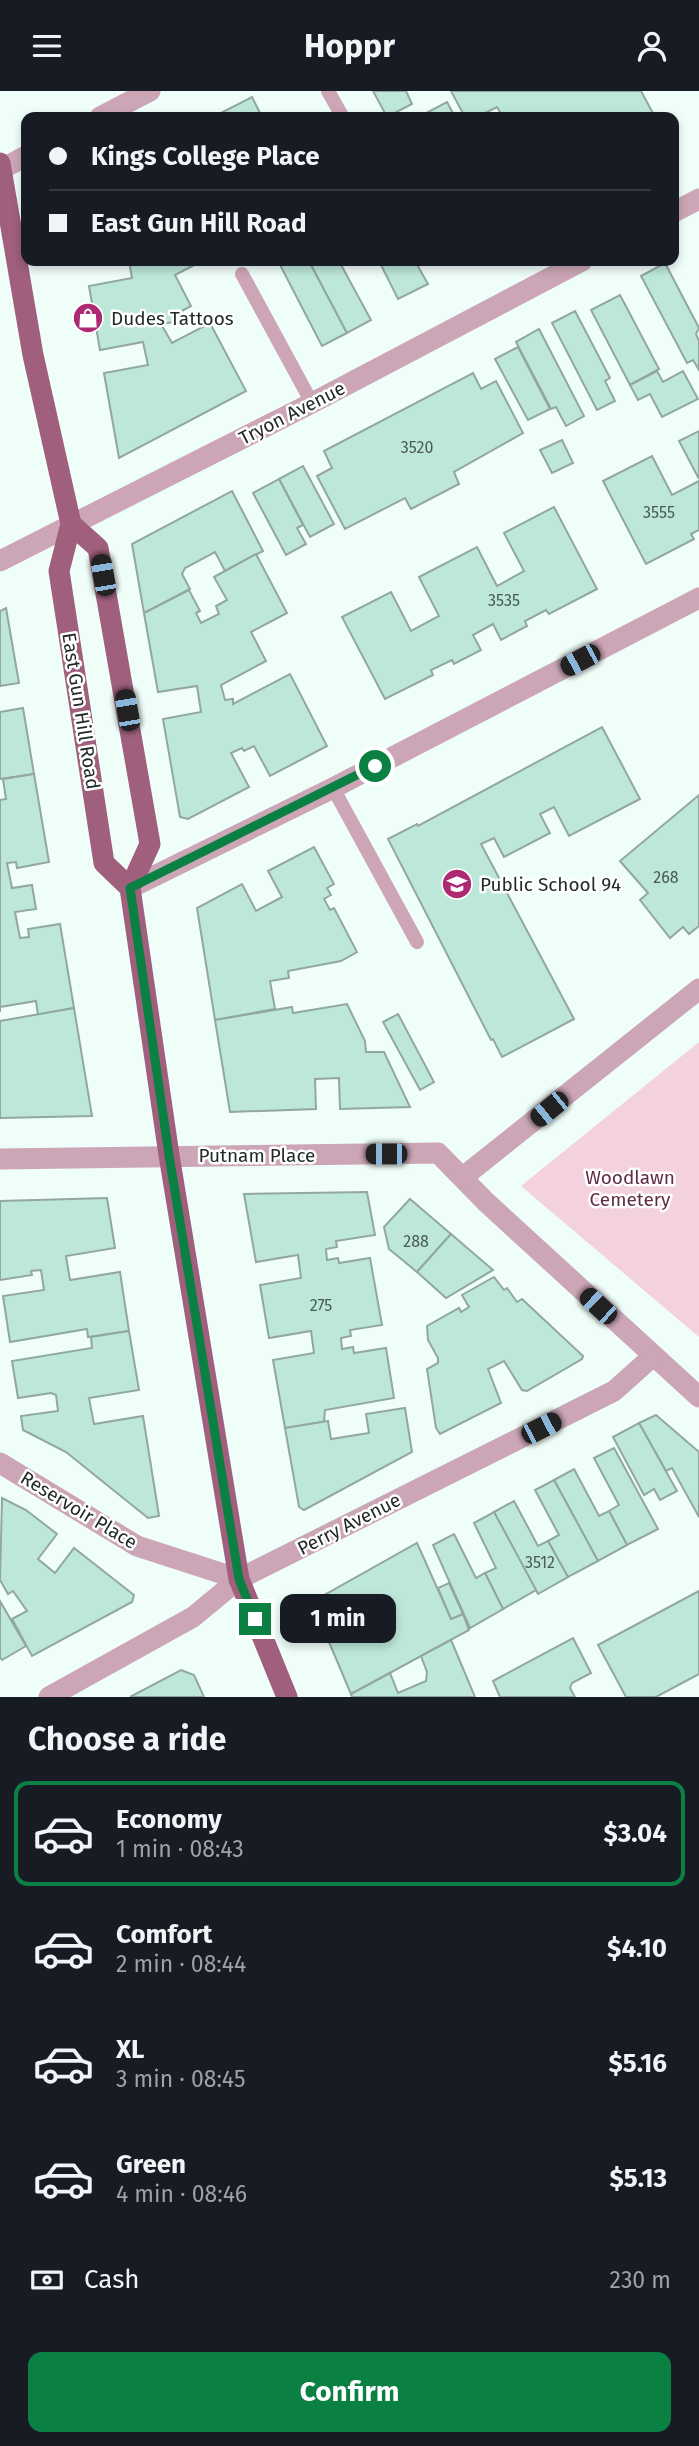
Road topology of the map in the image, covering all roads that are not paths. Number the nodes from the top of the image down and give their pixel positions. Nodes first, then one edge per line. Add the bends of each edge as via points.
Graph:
1 (150, 91) edge
2 (328, 91) edge
3 (110, 112) edge
4 (340, 112) edge
5 (21, 158) edge
6 (0, 168) edge
7 (699, 199) edge
8 (679, 209) edge
9 (572, 266) edge
10 (242, 274) dead end
11 (312, 403) junction
12 (71, 524) junction
13 (0, 561) edge
14 (699, 598) edge
15 (333, 788) junction
16 (130, 888) junction
17 (417, 942) dead end
18 (699, 989) edge
19 (169, 1155) junction
20 (0, 1159) edge
21 (463, 1177) junction
22 (652, 1357) junction
23 (699, 1397) edge
24 (0, 1463) edge
25 (239, 1579) junction
26 (49, 1697) edge
27 (287, 1697) edge

1 - 3 street
2 - 4 lane
5 - 6 street
6 - 12 main road, East Gun Hill Road via 33,355
7 - 8 street
9 - 11 street, Tryon Avenue
10 - 11 lane
11 - 12 street, Tryon Avenue
12 - 13 street, Tryon Avenue
12 - 16 main road, East Gun Hill Road via 59,571 104,863
12 - 16 main road via 98,548 150,844
14 - 15 street
15 - 16 street
15 - 17 lane
16 - 19 main road
18 - 21 street
19 - 20 street, Putnam Place
19 - 21 street, Putnam Place via 438,1153
19 - 25 main road
21 - 22 street, Putnam Place
22 - 23 street, Putnam Place
22 - 25 street, Perry Avenue via 614,1391
24 - 25 street, Reservoir Place via 137,1546
25 - 26 street, Perry Avenue via 192,1617
25 - 27 main road

